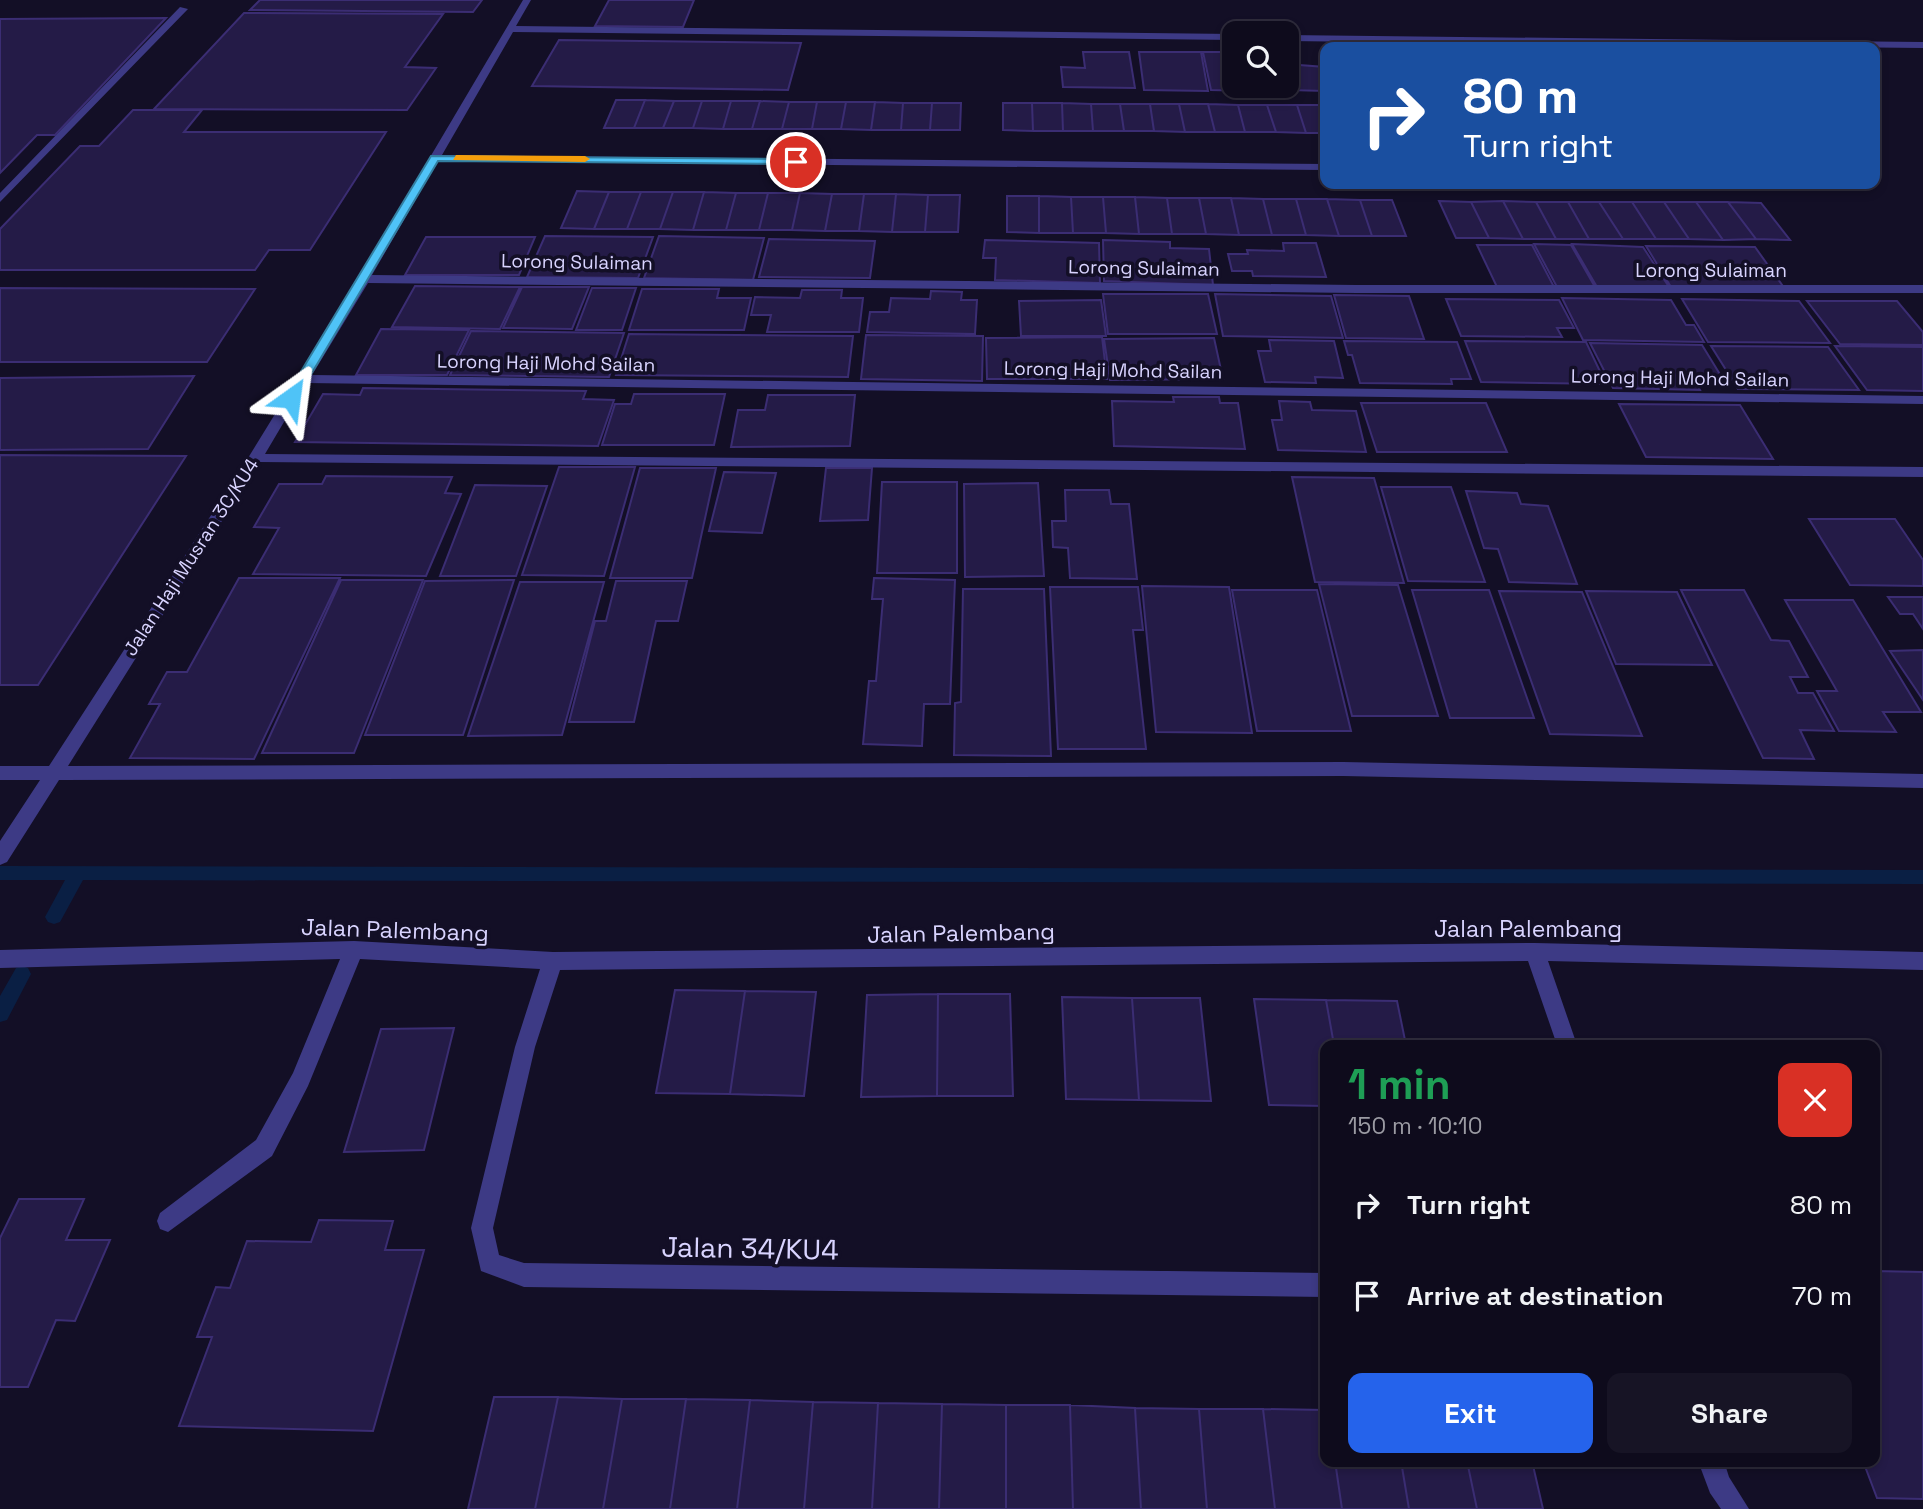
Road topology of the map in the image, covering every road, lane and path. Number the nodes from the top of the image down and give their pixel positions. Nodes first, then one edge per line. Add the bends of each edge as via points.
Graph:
1 (527, 0) edge
2 (183, 9) dead end
3 (510, 29) junction
4 (1222, 37) edge
5 (1299, 38) edge
6 (1650, 42) edge
7 (1880, 45) edge
8 (1923, 45) edge
9 (435, 158) junction
10 (1320, 167) edge
11 (0, 199) edge
12 (364, 279) junction
13 (1923, 289) edge
14 (303, 379) junction
15 (1923, 400) edge
16 (255, 458) junction
17 (1923, 472) edge
18 (0, 773) edge
19 (49, 779) junction
20 (1923, 781) edge
21 (0, 857) edge
22 (354, 950) junction
23 (1535, 952) junction
24 (0, 959) edge
25 (553, 961) junction
26 (1923, 961) edge
27 (1565, 1040) edge
28 (168, 1221) dead end
29 (1320, 1285) edge
30 (1713, 1467) edge
31 (1736, 1509) edge

1 - 3 street, Jalan Haji Musran 3C/KU4
2 - 11 street
3 - 4 street
3 - 9 street, Jalan Haji Musran 3C/KU4
5 - 6 street
7 - 8 street
9 - 10 street
9 - 12 street, Jalan Haji Musran 3C/KU4
12 - 13 street, Lorong Sulaiman via 1356,289
12 - 14 street, Jalan Haji Musran 3C/KU4
14 - 15 street, Lorong Haji Mohd Sailan
14 - 16 street, Jalan Haji Musran 3C/KU4
16 - 17 street
16 - 19 street, Jalan Haji Musran 3C/KU4
18 - 19 street
19 - 20 street via 1343,769
19 - 21 street, Jalan Haji Musran 3C/KU4
22 - 24 street, Jalan Palembang
22 - 25 street, Jalan Palembang
22 - 28 street via 301,1079 264,1148
23 - 25 street, Jalan Palembang
23 - 26 street, Jalan Palembang
23 - 27 street
25 - 29 street, Jalan 34/KU4 via 525,1048 482,1228 489,1263 524,1275
30 - 31 street

